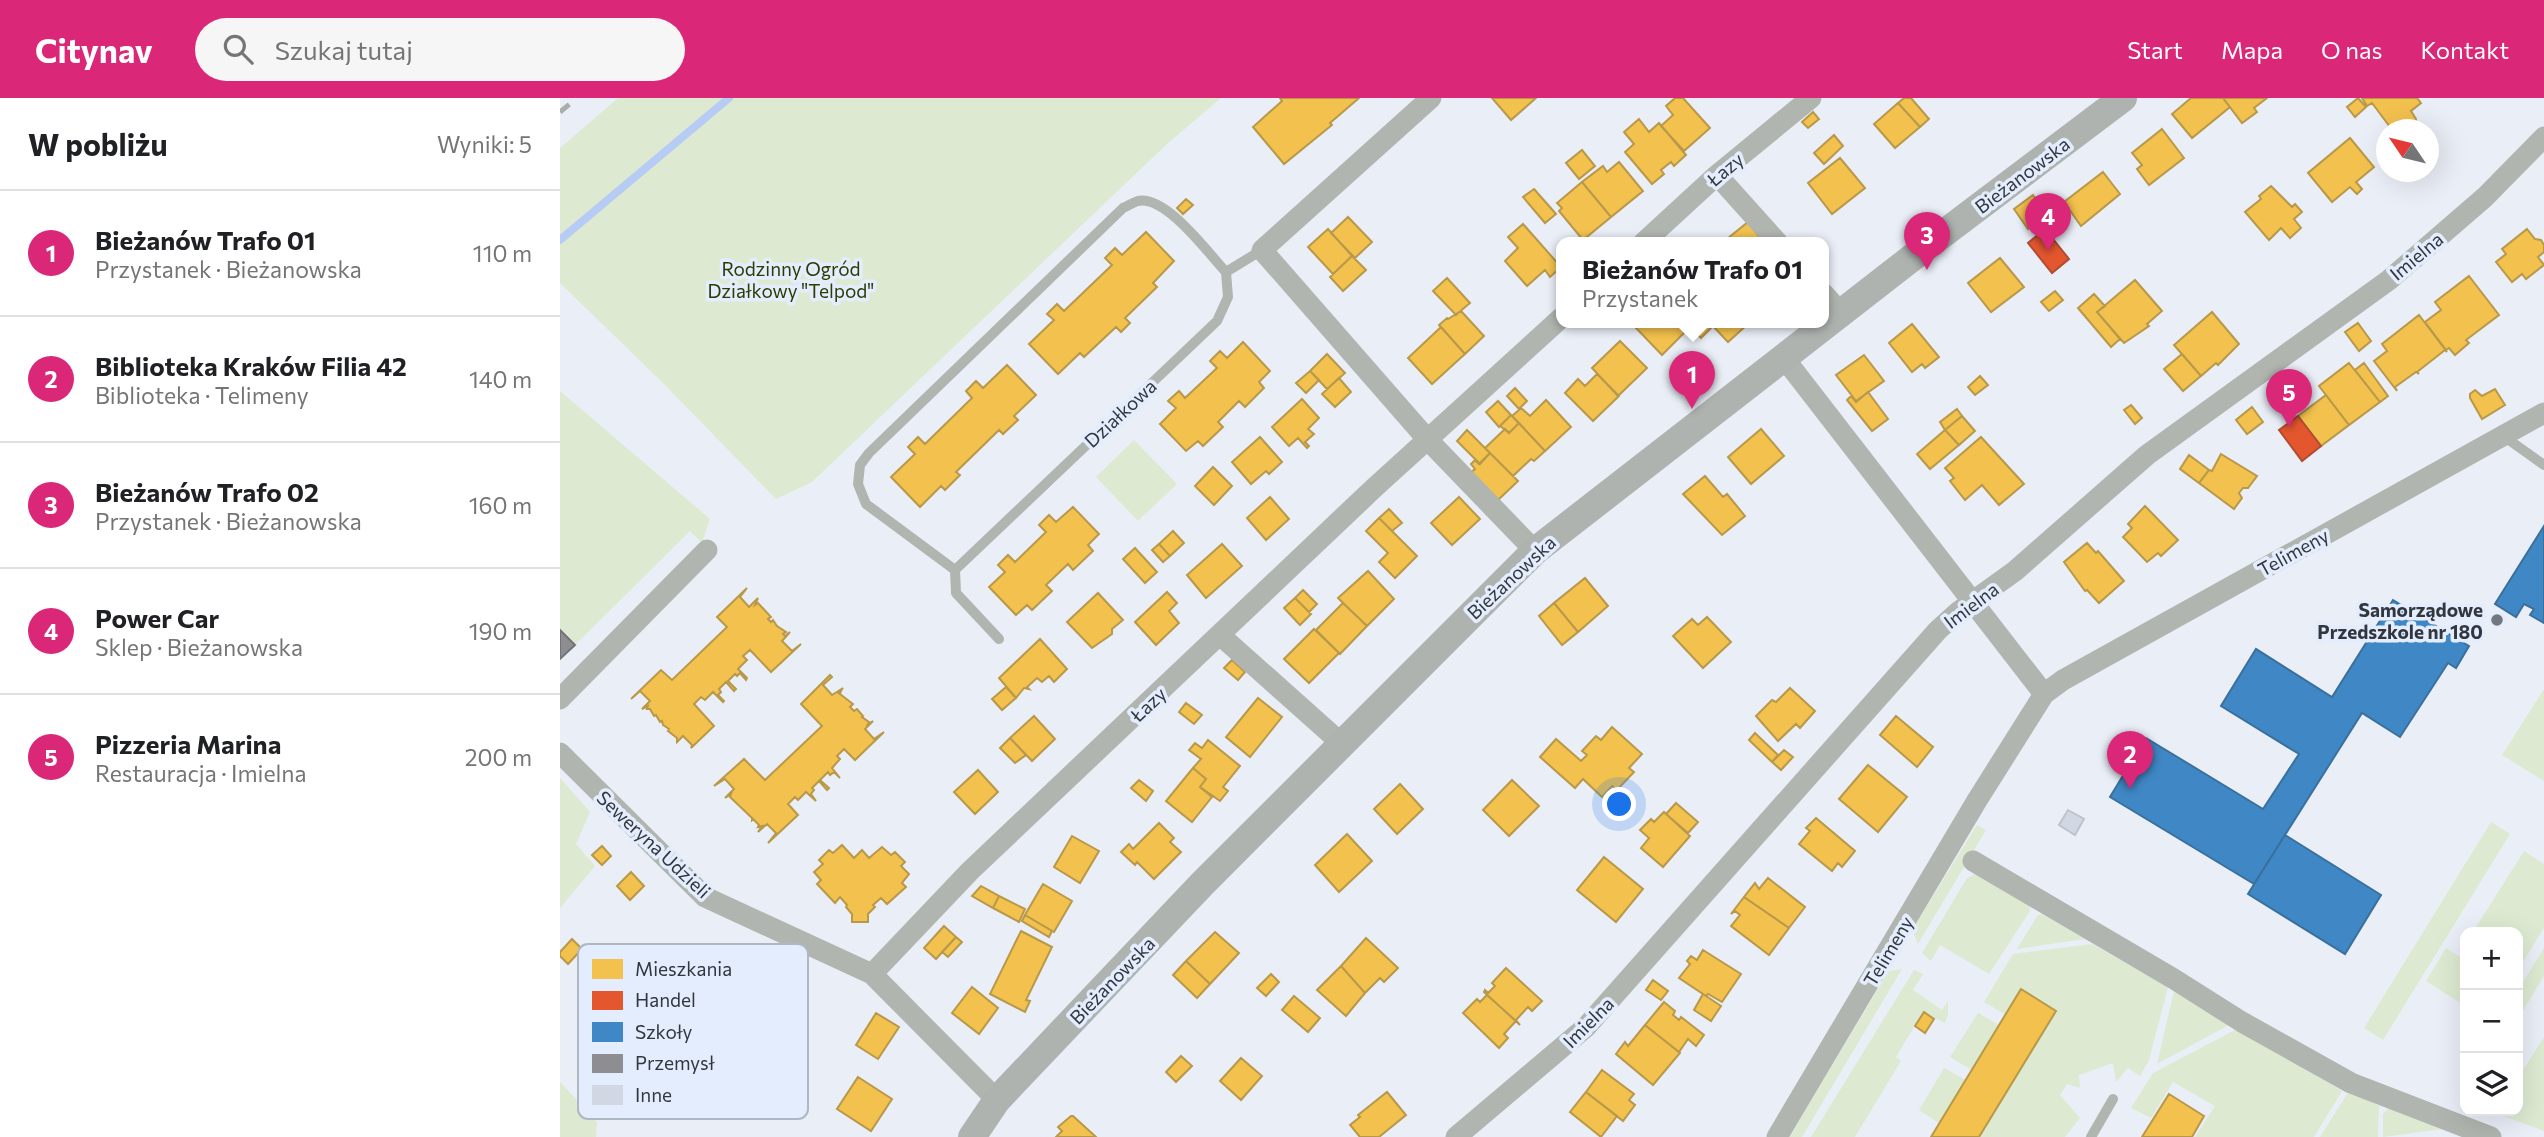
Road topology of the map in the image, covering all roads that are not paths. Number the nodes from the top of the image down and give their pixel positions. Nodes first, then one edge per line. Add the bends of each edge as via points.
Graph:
1 (1431, 98) edge
2 (1811, 98) edge
3 (2109, 102) edge
4 (2544, 137) edge
5 (1717, 175) junction
6 (1650, 237) edge
7 (1773, 237) edge
8 (1262, 250) junction
9 (1226, 272) junction
10 (1832, 303) edge
11 (1556, 323) edge
12 (1810, 328) edge
13 (1784, 358) junction
14 (2544, 413) edge
15 (2502, 435) junction
16 (1428, 440) junction
17 (2544, 465) edge
18 (707, 550) dead end
19 (1535, 551) junction
20 (955, 570) junction
21 (1972, 604) junction
22 (1221, 636) junction
23 (999, 639) dead end
24 (2044, 694) junction
25 (560, 699) edge
26 (1341, 743) junction
27 (560, 753) edge
28 (1973, 861) dead end
29 (807, 944) edge
30 (808, 944) edge
31 (872, 974) junction
32 (2113, 1099) dead end
33 (997, 1100) junction
34 (972, 1137) edge
35 (1457, 1137) edge
36 (1777, 1137) edge
37 (2091, 1137) edge
38 (2491, 1137) edge

1 - 8 street
2 - 5 street, Łazy
3 - 10 street, Bieżanowska
4 - 21 street, Imielna via 2485,197 2389,280 2147,455
5 - 6 street, Łazy
5 - 7 street
8 - 9 lane
8 - 16 street
9 - 20 lane, Działkowa via 1228,297 1217,321
9 - 20 lane via 1166,208 1139,201 1123,208 869,453 860,465 858,484 866,505
11 - 16 street, Łazy
12 - 13 street, Bieżanowska
13 - 19 street, Bieżanowska
13 - 21 street
14 - 15 street, Telimeny
15 - 17 lane
15 - 24 street, Telimeny
16 - 19 street
16 - 22 street, Łazy
18 - 25 street
19 - 26 street, Bieżanowska
20 - 23 lane via 956,593
21 - 24 street
21 - 35 street, Imielna via 1938,630 1587,1027
22 - 26 street
22 - 31 street, Łazy via 970,871
24 - 36 street, Telimeny
26 - 33 street, Bieżanowska
27 - 29 street, Seweryna Udzieli via 705,897
28 - 38 street via 2351,1083
30 - 31 street, Seweryna Udzieli
31 - 33 street
32 - 37 lane
33 - 34 street, Bieżanowska

